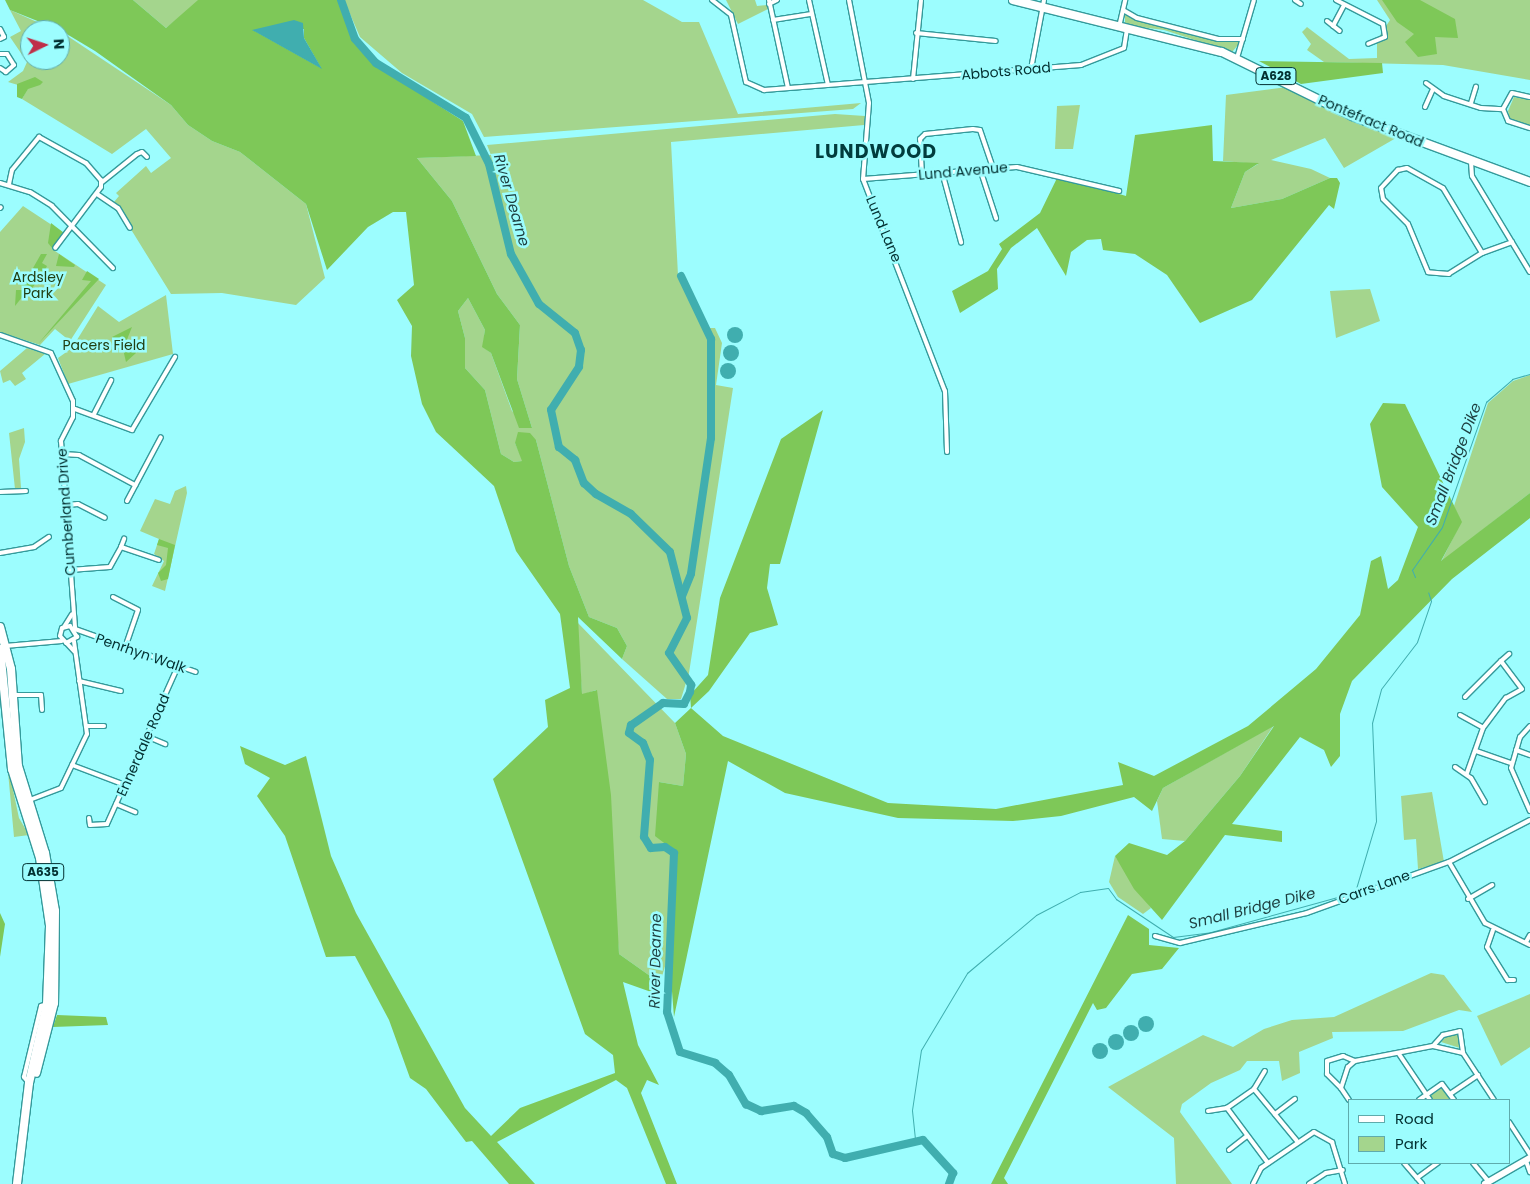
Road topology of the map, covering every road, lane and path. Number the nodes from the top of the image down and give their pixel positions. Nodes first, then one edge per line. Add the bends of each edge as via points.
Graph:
1 (712, 0) edge
2 (777, 0) edge
3 (809, 0) edge
4 (850, 0) edge
5 (921, 0) edge
6 (1013, 0) edge
7 (1125, 0) edge
8 (1254, 0) edge
9 (1295, 0) edge
10 (1336, 0) edge
11 (769, 2) edge
12 (1043, 4) edge
13 (1301, 4) dead end
14 (1344, 5) junction
15 (1123, 10) junction
16 (812, 14) junction
17 (773, 20) junction
18 (1327, 21) dead end
19 (1334, 26) junction
20 (1123, 28) junction
21 (0, 29) edge
22 (1340, 31) dead end
23 (1386, 33) junction
24 (1393, 33) dead end
25 (916, 34) junction
26 (2, 38) edge
27 (1243, 39) junction
28 (996, 41) dead end
29 (1368, 44) dead end
30 (0, 54) edge
31 (1237, 58) junction
32 (0, 68) edge
33 (1031, 69) junction
34 (913, 79) junction
35 (866, 82) junction
36 (1426, 83) dead end
37 (828, 85) junction
38 (1476, 87) dead end
39 (788, 88) junction
40 (1433, 89) junction
41 (1530, 97) edge
42 (1471, 103) junction
43 (1425, 107) dead end
44 (1503, 109) junction
45 (1530, 128) edge
46 (147, 157) dead end
47 (1471, 162) junction
48 (993, 168) junction
49 (980, 169) junction
50 (942, 172) junction
51 (922, 175) junction
52 (863, 179) junction
53 (1530, 182) edge
54 (0, 183) edge
55 (9, 184) junction
56 (101, 185) junction
57 (1119, 191) dead end
58 (96, 194) junction
59 (996, 218) dead end
60 (71, 227) junction
61 (130, 228) dead end
62 (961, 242) dead end
63 (1512, 242) junction
64 (55, 248) dead end
65 (1482, 253) junction
66 (1528, 263) edge
67 (113, 268) dead end
68 (1530, 272) edge
69 (0, 335) edge
70 (175, 357) dead end
71 (111, 380) dead end
72 (74, 409) junction
73 (94, 414) junction
74 (160, 437) dead end
75 (947, 452) dead end
76 (62, 454) junction
77 (135, 485) junction
78 (26, 491) dead end
79 (0, 492) edge
80 (127, 501) dead end
81 (67, 505) junction
82 (105, 518) dead end
83 (49, 537) dead end
84 (124, 539) dead end
85 (120, 547) junction
86 (0, 553) edge
87 (158, 560) dead end
88 (70, 570) junction
89 (115, 599) dead end
90 (72, 614) junction
91 (0, 627) edge
92 (62, 629) junction
93 (75, 629) junction
94 (87, 634) junction
95 (48, 640) junction
96 (75, 640) junction
97 (65, 642) junction
98 (2, 647) edge
99 (126, 647) junction
100 (74, 652) junction
101 (1509, 654) dead end
102 (1501, 661) junction
103 (178, 666) junction
104 (196, 672) dead end
105 (79, 681) junction
106 (121, 691) dead end
107 (14, 695) junction
108 (1465, 697) dead end
109 (42, 710) dead end
110 (11, 714) junction
111 (1460, 715) dead end
112 (86, 726) junction
113 (104, 726) dead end
114 (1530, 726) edge
115 (1483, 728) junction
116 (146, 736) junction
117 (164, 744) dead end
118 (1516, 750) junction
119 (1476, 751) junction
120 (1530, 755) edge
121 (1511, 763) junction
122 (72, 765) junction
123 (1455, 767) dead end
124 (1467, 773) junction
125 (125, 785) junction
126 (24, 798) junction
127 (1486, 802) dead end
128 (116, 804) junction
129 (1530, 811) edge
130 (135, 812) dead end
131 (89, 818) dead end
132 (1530, 820) edge
133 (1449, 862) junction
134 (1492, 885) dead end
135 (51, 900) junction
136 (1468, 900) junction
137 (1493, 930) junction
138 (1530, 935) edge
139 (1155, 936) dead end
140 (1528, 944) edge
141 (1514, 980) dead end
142 (56, 987) junction
143 (47, 1004) junction
144 (1433, 1046) junction
145 (1462, 1053) junction
146 (1399, 1054) junction
147 (1355, 1061) junction
148 (1265, 1071) dead end
149 (1478, 1075) junction
150 (1341, 1088) junction
151 (1254, 1089) junction
152 (1450, 1094) junction
153 (1426, 1095) junction
154 (27, 1098) junction
155 (1296, 1099) dead end
156 (1348, 1099) edge
157 (1420, 1099) edge
158 (1429, 1099) edge
159 (1453, 1099) edge
160 (1493, 1099) edge
161 (1227, 1108) junction
162 (1208, 1111) dead end
163 (1275, 1114) junction
164 (1510, 1124) edge
165 (1247, 1136) junction
166 (1296, 1141) junction
167 (1229, 1150) dead end
168 (1530, 1154) edge
169 (1528, 1160) edge
170 (1268, 1163) junction
171 (1405, 1164) edge
172 (1437, 1164) edge
173 (1474, 1164) edge
174 (1343, 1170) junction
175 (1530, 1172) edge
176 (1417, 1178) junction
177 (1487, 1183) edge
178 (17, 1184) edge
179 (1253, 1184) edge
180 (1309, 1184) edge
181 (1345, 1184) edge
182 (1422, 1184) edge

1 - 39 street, Abbots Road via 731,15 746,82 756,89
2 - 11 street
3 - 16 street
4 - 35 street, Lund Lane
5 - 25 street
6 - 12 highway, Pontefract Road / A628
7 - 15 street
8 - 27 street
9 - 13 street
10 - 14 street
11 - 17 street
12 - 20 highway, Pontefract Road / A628
12 - 33 street
14 - 19 street
14 - 23 street via 1383,24
15 - 20 street
15 - 27 street via 1137,18 1218,39
16 - 17 street
16 - 37 street
17 - 39 street
18 - 19 street
19 - 22 street
20 - 31 highway, Pontefract Road / A628
20 - 33 street, Abbots Road via 1124,48 1100,60
21 - 26 street
23 - 24 street
23 - 29 street
25 - 28 street
25 - 34 street
27 - 31 street
30 - 32 street via 7,54 14,64 6,72
31 - 47 highway, Pontefract Road / A628 via 1352,116
33 - 34 street, Abbots Road
34 - 35 street, Abbots Road
35 - 37 street, Abbots Road
35 - 52 street, Lund Lane via 869,118
36 - 40 street
37 - 39 street, Abbots Road
38 - 42 street
40 - 42 street
40 - 43 street
41 - 44 street via 1512,93
42 - 44 street via 1481,108
44 - 45 street via 1508,121
46 - 56 street via 142,152 136,154
47 - 53 highway, Pontefract Road / A628
47 - 63 street via 1472,176
48 - 49 street, Lund Avenue
48 - 51 street via 980,130 964,130 926,134 920,139
48 - 57 street, Lund Avenue via 1017,167
49 - 50 street, Lund Avenue
49 - 59 street
50 - 51 street, Lund Avenue
50 - 62 street
51 - 52 street, Lund Avenue
52 - 75 street, Lund Lane via 946,391
54 - 55 street
55 - 56 street via 12,170 36,138 86,163
55 - 60 street via 41,198
56 - 58 street
58 - 60 street
58 - 61 street via 118,208
60 - 64 street
60 - 67 street
63 - 65 street
63 - 66 street
65 - 65 street via 1452,200 1431,178 1402,168 1381,188 1383,199 1408,224 1428,272 1449,274
66 - 68 street
69 - 72 street via 51,353
70 - 73 street via 132,430
71 - 73 street
72 - 73 street
72 - 76 street, Cumberland Drive via 62,433
74 - 77 street
76 - 77 street via 78,455
76 - 81 street, Cumberland Drive
77 - 80 street
78 - 79 street
81 - 82 street via 78,504
81 - 88 street, Cumberland Drive
83 - 86 street via 34,547
84 - 85 street
85 - 87 street
85 - 88 street via 110,567
88 - 90 street, Cumberland Drive
89 - 99 street via 125,599 138,610
90 - 92 street
90 - 93 street, Cumberland Drive
91 - 98 highway, A635
92 - 93 street
92 - 95 street
92 - 97 street
93 - 94 street, Penrhyn Walk
93 - 96 street, Cumberland Drive
94 - 96 street, Penrhyn Walk
94 - 99 street, Penrhyn Walk
95 - 97 street
95 - 98 street
96 - 97 street
96 - 100 street, Cumberland Drive
97 - 100 street
98 - 107 highway, A635
98 - 110 highway, A635
99 - 103 street, Penrhyn Walk
100 - 105 street, Cumberland Drive
101 - 102 street
102 - 108 street
102 - 115 street via 1522,689 1506,698
103 - 104 street, Penrhyn Walk
103 - 116 street, Ennerdale Road
105 - 106 street
105 - 112 street, Cumberland Drive
107 - 109 street via 40,692
107 - 110 highway, A635
110 - 126 highway, A635 via 10,757
111 - 115 street
112 - 113 street
112 - 122 street, Cumberland Drive
114 - 118 street via 1522,733
115 - 119 street
116 - 117 street
116 - 125 street, Ennerdale Road
118 - 120 street
118 - 121 street
119 - 121 street
119 - 124 street
121 - 129 street
122 - 125 street
122 - 126 street, Cumberland Drive via 59,790
123 - 124 street
124 - 127 street
125 - 128 street, Ennerdale Road
126 - 135 highway, A635 via 47,875
128 - 130 street
128 - 131 street, Ennerdale Road via 107,824 90,825
132 - 133 street, Carrs Lane
133 - 136 street
133 - 139 street, Carrs Lane via 1307,913 1270,919 1217,937 1180,943
134 - 136 street
135 - 142 highway, A635
135 - 143 highway, A635
136 - 137 street
137 - 140 street
137 - 141 street via 1486,947 1508,980
138 - 140 street
142 - 143 highway
142 - 154 highway, A635 via 46,1044
143 - 154 highway, A635
144 - 145 street
144 - 145 street via 1442,1035 1460,1031
144 - 146 street
145 - 149 street
146 - 147 street
146 - 153 street
147 - 150 street via 1348,1067
147 - 150 street via 1343,1056 1327,1062 1327,1074
148 - 151 street
149 - 152 street
149 - 160 street
150 - 156 street
151 - 161 street
151 - 163 street
152 - 153 street via 1442,1084
152 - 159 street
153 - 157 street
153 - 158 street
154 - 178 highway, A635
155 - 163 street
161 - 162 street
161 - 165 street
163 - 166 street
164 - 168 street
165 - 167 street
165 - 170 street
166 - 170 street
166 - 174 street via 1314,1132 1326,1136
169 - 175 street
169 - 177 street
170 - 179 street via 1256,1173
171 - 176 street
172 - 176 street
173 - 177 street
174 - 180 street via 1326,1173
174 - 181 street
176 - 182 street

